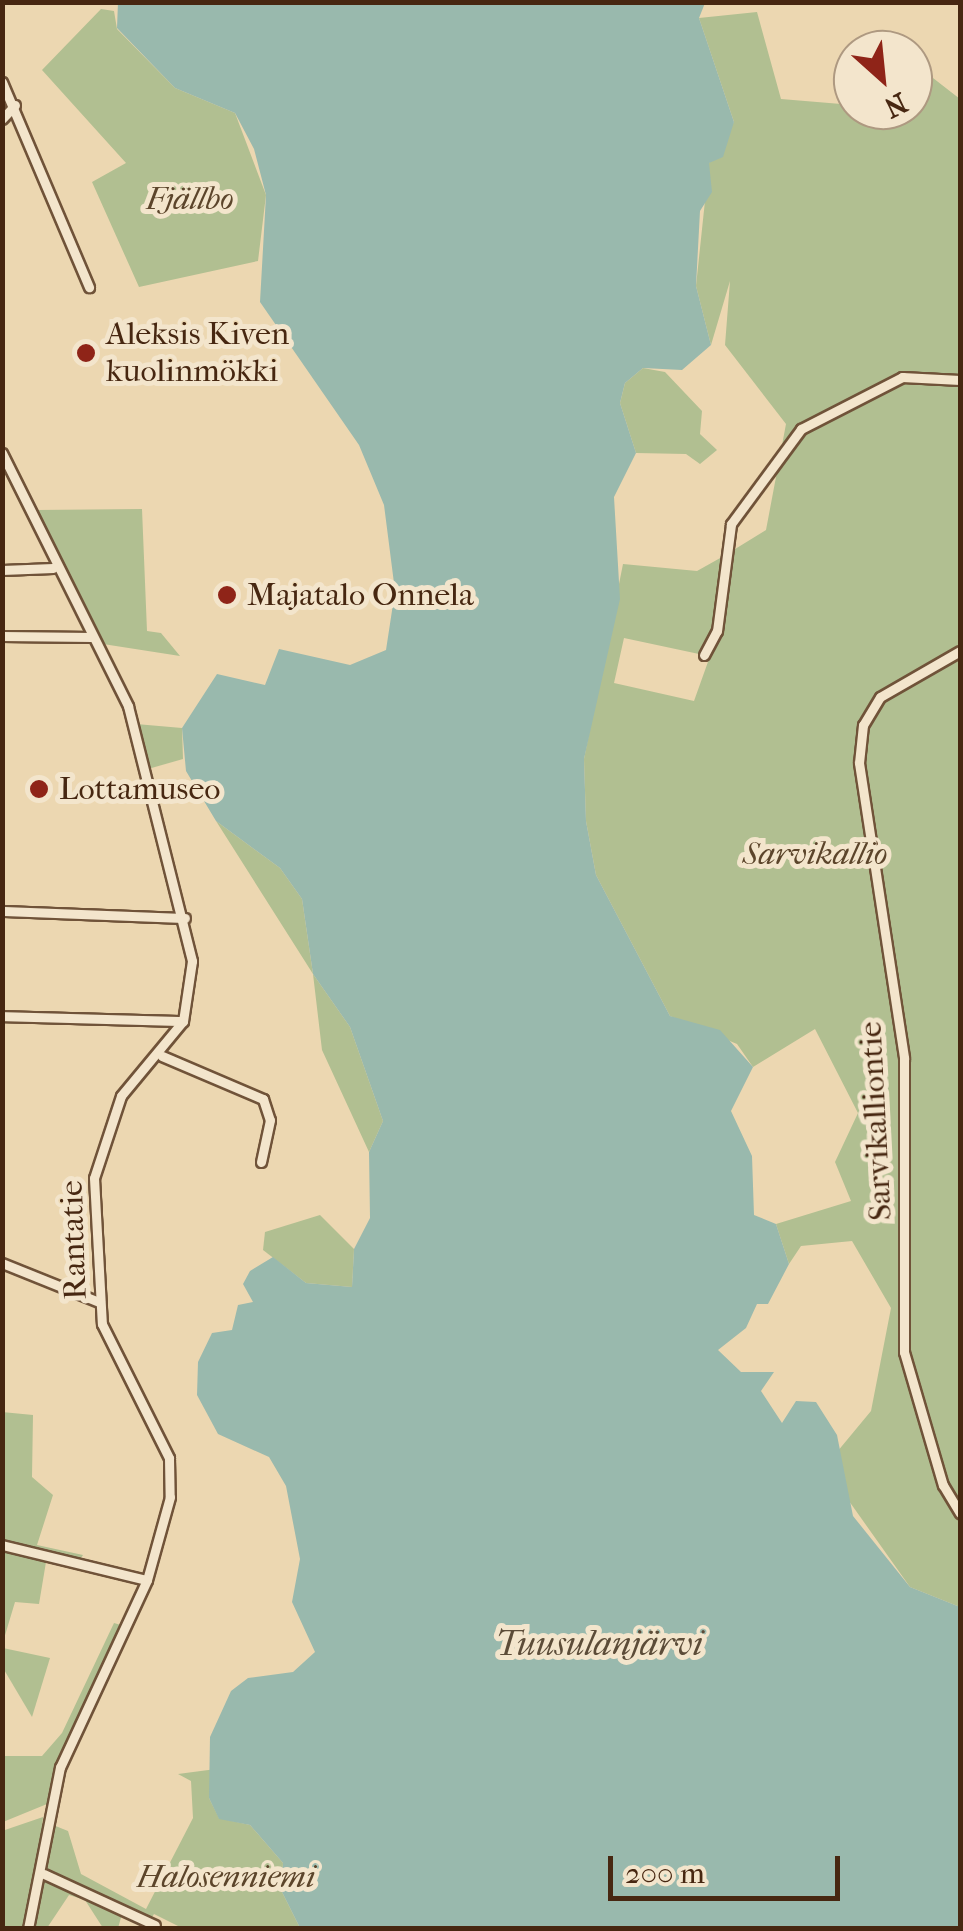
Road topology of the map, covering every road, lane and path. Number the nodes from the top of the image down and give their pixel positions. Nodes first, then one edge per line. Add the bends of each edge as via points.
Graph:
1 (2, 82) edge
2 (15, 105) junction
3 (2, 119) edge
4 (89, 287) dead end
5 (960, 380) edge
6 (4, 458) edge
7 (53, 568) junction
8 (2, 570) edge
9 (2, 636) edge
10 (92, 637) junction
11 (960, 651) edge
12 (704, 656) dead end
13 (2, 911) edge
14 (185, 918) junction
15 (2, 1016) edge
16 (183, 1021) junction
17 (162, 1056) junction
18 (261, 1162) dead end
19 (2, 1263) edge
20 (99, 1302) junction
21 (960, 1512) edge
22 (2, 1545) edge
23 (147, 1580) junction
24 (44, 1874) junction
25 (155, 1924) dead end
26 (28, 1928) edge

1 - 2 street
2 - 3 street
2 - 4 street
5 - 12 street via 902,377 801,429 731,524 717,630
6 - 7 street, Rantatie
7 - 8 street
7 - 10 street, Rantatie
9 - 10 street
10 - 14 street, Rantatie via 135,727
11 - 21 street, Sarvikalliontie via 880,697 863,725 859,763 904,1058 904,1352 943,1485
13 - 14 street
14 - 16 street, Rantatie via 192,961
15 - 16 street
16 - 17 street, Rantatie
17 - 18 street via 263,1099 270,1120
17 - 20 street, Rantatie via 121,1096 98,1152
19 - 20 street
20 - 23 street, Rantatie via 110,1346 169,1458 170,1497
22 - 23 street
23 - 24 street, Rantatie via 60,1767
24 - 25 street
24 - 26 street, Rantatie

